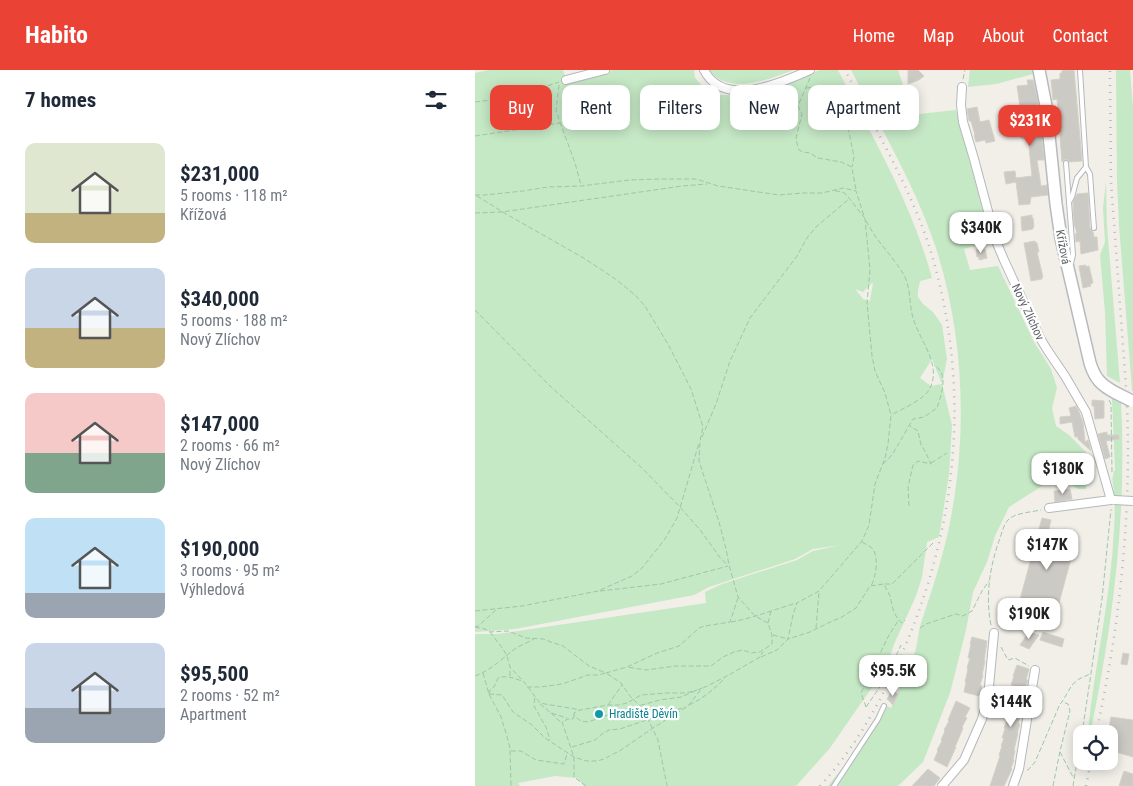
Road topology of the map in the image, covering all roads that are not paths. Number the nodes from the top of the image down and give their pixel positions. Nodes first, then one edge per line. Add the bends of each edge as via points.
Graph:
1 (605, 70) edge
2 (704, 70) edge
3 (1039, 70) edge
4 (1080, 70) edge
5 (811, 74) edge
6 (566, 80) dead end
7 (962, 87) road end
8 (1066, 163) dead end
9 (1086, 167) junction
10 (1069, 202) junction
11 (1094, 228) dead end
12 (1067, 265) junction
13 (1133, 401) edge
14 (1112, 500) junction
15 (1133, 501) edge
16 (1049, 508) road end
17 (994, 634) road end
18 (1035, 670) road end
19 (884, 706) dead end
20 (834, 786) edge
21 (942, 786) edge
22 (1013, 786) edge

1 - 6 street
2 - 5 street via 716,84 739,90 755,90
3 - 12 street, Křížová
4 - 9 lane
7 - 14 street, Nový Zlíchov via 963,122 996,241 1040,338 1086,412
8 - 10 lane
9 - 10 lane via 1077,178
9 - 11 lane via 1090,174
10 - 12 lane via 1073,255
12 - 13 street, Křížová, bridge via 1092,370 1101,384
14 - 15 street, bridge
14 - 16 street
17 - 21 street via 983,719 965,760
18 - 22 street via 1019,769
19 - 20 lane

